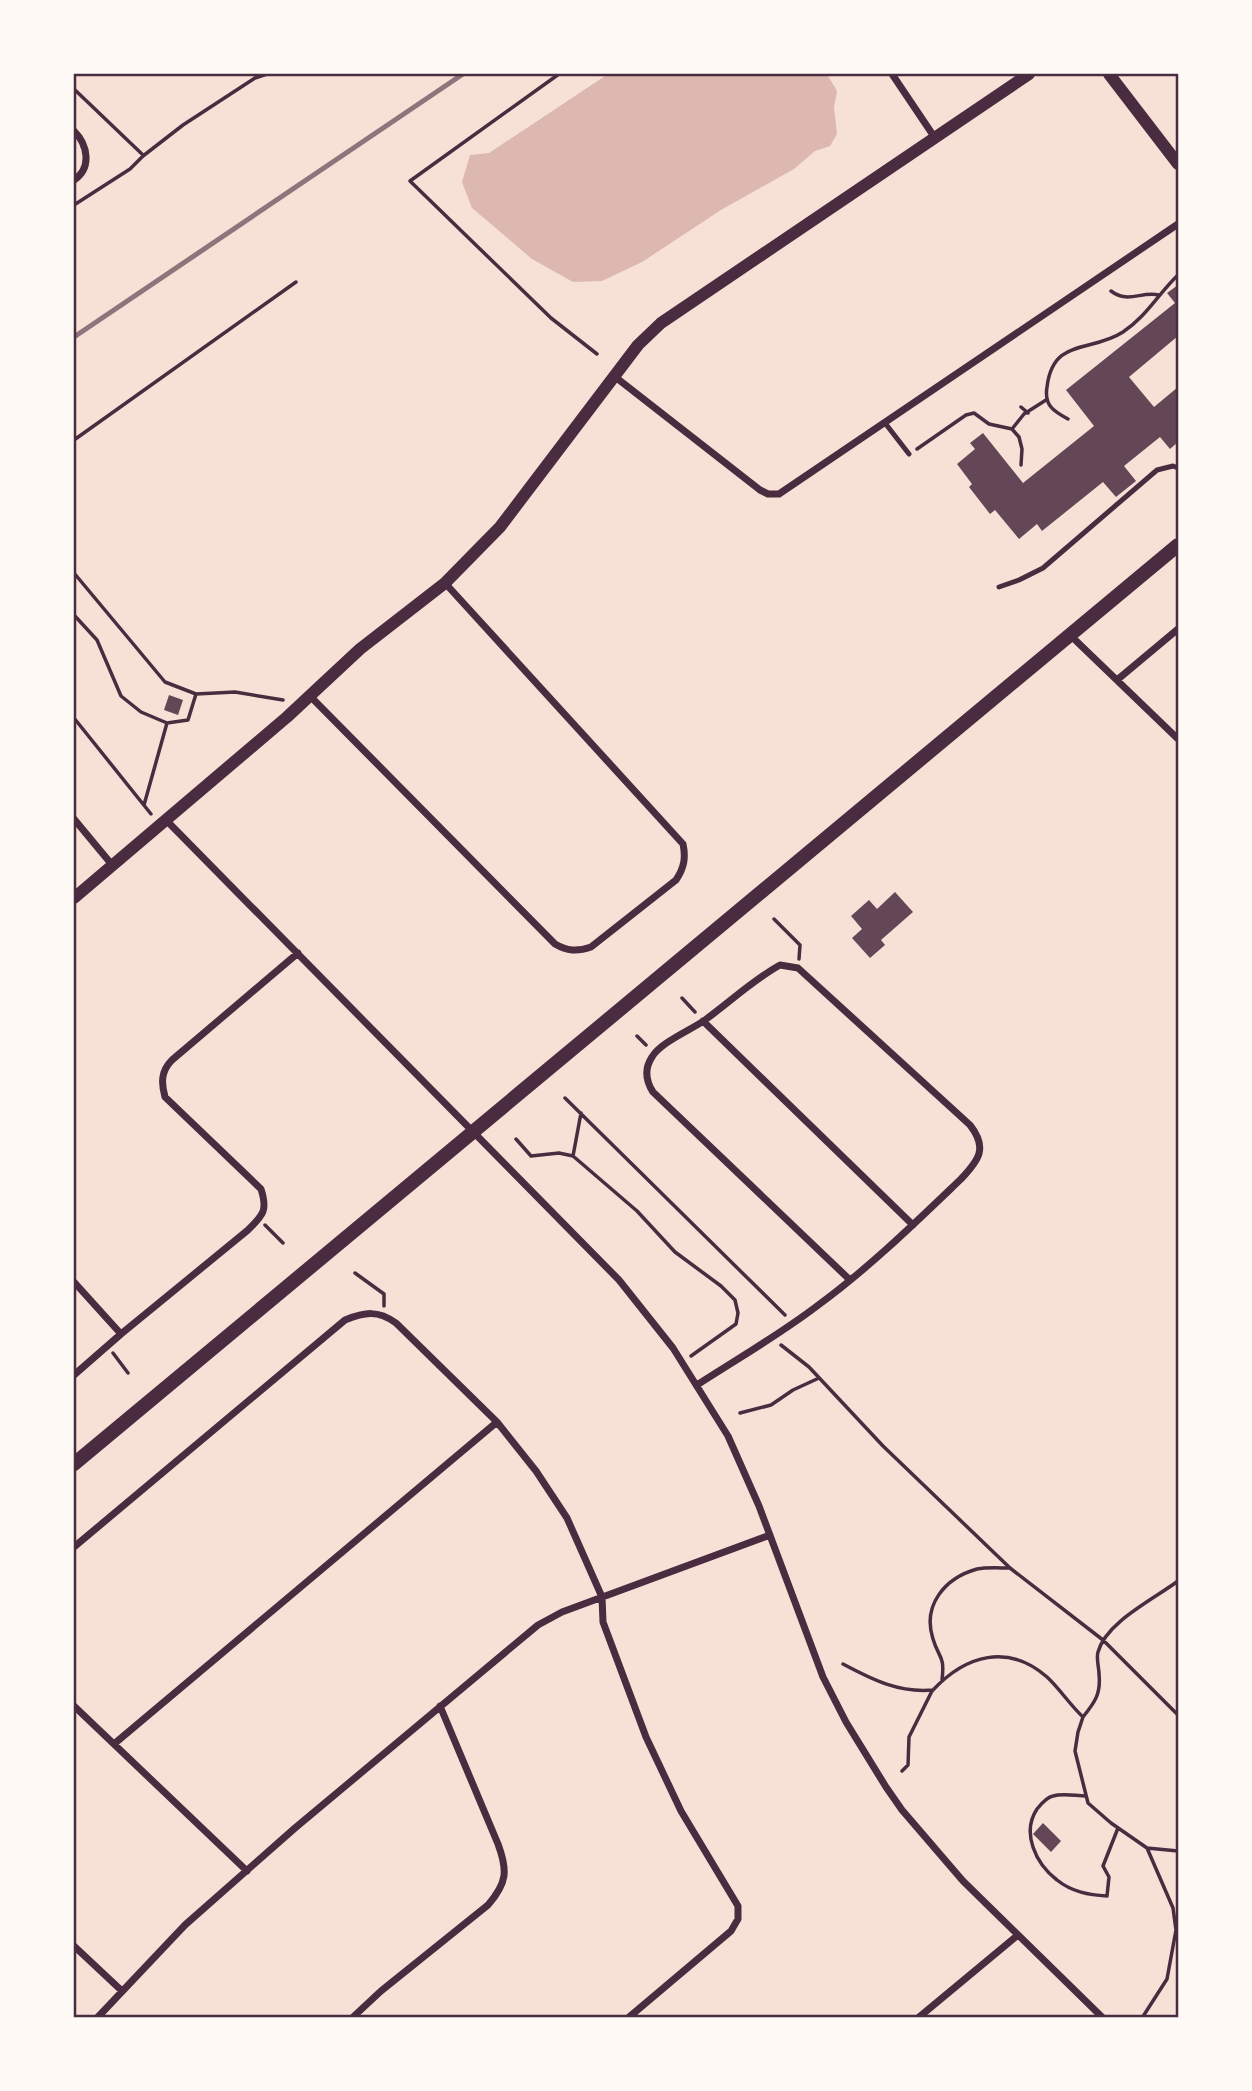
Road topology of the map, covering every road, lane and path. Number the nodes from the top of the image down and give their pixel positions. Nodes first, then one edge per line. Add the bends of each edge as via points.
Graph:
1 (268, 74) edge
2 (559, 74) edge
3 (892, 74) edge
4 (1028, 74) edge
5 (1109, 74) edge
6 (74, 89) edge
7 (74, 131) edge
8 (935, 138) junction
9 (143, 156) junction
10 (1178, 163) edge
11 (74, 180) edge
12 (74, 205) edge
13 (1178, 224) edge
14 (1178, 275) edge
15 (296, 282) dead end
16 (1111, 291) dead end
17 (1159, 295) junction
18 (597, 354) dead end
19 (614, 376) junction
20 (1046, 400) junction
21 (1021, 407) dead end
22 (1028, 413) junction
23 (1068, 419) dead end
24 (885, 423) junction
25 (1012, 429) junction
26 (74, 440) edge
27 (909, 454) joint
28 (1021, 465) dead end
29 (1178, 468) edge
30 (1178, 545) edge
31 (74, 573) edge
32 (445, 583) junction
33 (999, 587) dead end
34 (74, 615) edge
35 (1178, 629) edge
36 (1070, 634) junction
37 (1117, 680) junction
38 (196, 694) junction
39 (306, 700) junction
40 (74, 718) edge
41 (167, 723) junction
42 (1178, 739) edge
43 (144, 805) junction
44 (74, 819) edge
45 (163, 823) junction
46 (113, 866) junction
47 (74, 898) edge
48 (774, 919) dead end
49 (298, 953) junction
50 (799, 968) junction
51 (682, 998) dead end
52 (703, 1021) junction
53 (565, 1098) dead end
54 (581, 1113) junction
55 (472, 1132) junction
56 (516, 1139) dead end
57 (573, 1156) junction
58 (259, 1219) junction
59 (913, 1225) junction
60 (283, 1243) dead end
61 (355, 1273) dead end
62 (850, 1280) junction
63 (74, 1282) edge
64 (384, 1315) junction
65 (792, 1323) junction
66 (121, 1334) junction
67 (772, 1336) junction
68 (108, 1346) junction
69 (682, 1362) junction
70 (128, 1373) dead end
71 (74, 1375) edge
72 (819, 1378) junction
73 (697, 1385) junction
74 (740, 1413) dead end
75 (497, 1422) junction
76 (74, 1464) edge
77 (770, 1535) junction
78 (74, 1547) edge
79 (1010, 1568) junction
80 (1178, 1581) edge
81 (602, 1597) junction
82 (1103, 1640) junction
83 (844, 1664) dead end
84 (943, 1680) junction
85 (933, 1690) junction
86 (74, 1706) edge
87 (440, 1706) junction
88 (1178, 1715) edge
89 (1083, 1717) junction
90 (114, 1744) junction
91 (902, 1772) dead end
92 (1086, 1796) junction
93 (1118, 1828) junction
94 (1147, 1848) junction
95 (1178, 1851) edge
96 (247, 1871) junction
97 (1018, 1934) junction
98 (74, 1946) edge
99 (122, 1991) junction
100 (97, 2018) edge
101 (352, 2018) edge
102 (628, 2018) edge
103 (918, 2018) edge
104 (1103, 2018) edge
105 (1142, 2018) edge

1 - 9 path via 183,125
2 - 18 path via 410,181 551,318
3 - 8 street
4 - 8 street
5 - 10 street
6 - 9 path
7 - 11 street via 85,148 86,160
8 - 19 street via 661,323
9 - 12 path
13 - 24 street
14 - 17 path
15 - 26 path
16 - 17 path via 1130,299 1148,292
17 - 20 path via 1153,306 1122,332 1058,357 1049,375
19 - 24 street via 768,494 779,494
19 - 32 street via 500,527
20 - 22 path
20 - 23 path via 1053,411
21 - 22 path
22 - 25 path
24 - 27 lane
25 - 27 path via 989,424 974,413
25 - 28 path via 1019,437
29 - 33 lane via 1157,470 1043,568
30 - 36 main road
31 - 38 path via 165,682
32 - 39 street via 360,649
32 - 39 street via 683,844 683,869 676,880 591,947 579,951 562,948
34 - 41 path via 97,639 121,696 141,712
35 - 37 street
36 - 37 street
36 - 55 main road
37 - 42 street
38 - 39 path via 235,692
38 - 41 path via 188,720
39 - 45 street
40 - 43 path
41 - 43 path
43 - 45 path
44 - 46 street
45 - 46 street
45 - 49 street
46 - 47 street
48 - 50 path via 800,945
49 - 55 street
49 - 58 street via 172,1060 162,1077 165,1097 261,1189 265,1202
50 - 52 street via 780,965
50 - 59 street via 978,1136 981,1152 973,1167
51 - 52 path
52 - 59 street
52 - 62 street via 652,1056 647,1083
53 - 54 path
54 - 57 path
54 - 65 path
55 - 69 street via 619,1280
55 - 76 main road
56 - 57 path via 531,1156
57 - 69 path via 637,1211 675,1252 735,1300 736,1324
58 - 60 path
58 - 66 street
59 - 62 street
61 - 64 path via 384,1294
62 - 65 street
63 - 66 street
64 - 75 street
64 - 78 street via 361,1313 345,1320
65 - 67 street
66 - 68 street
67 - 72 path
67 - 73 street
68 - 70 path
68 - 71 street
69 - 73 street
72 - 74 path via 771,1405
72 - 79 path
73 - 77 street via 745,1470
75 - 81 street via 568,1518
75 - 90 street
77 - 81 street
77 - 97 street via 823,1676 856,1739 902,1810
79 - 82 path
79 - 84 path via 977,1569 945,1585 936,1596 930,1618 932,1639 943,1658
80 - 82 path via 1124,1619
81 - 87 street via 538,1625
81 - 102 street via 603,1622 646,1737 681,1811 738,1906 738,1919 731,1931
82 - 88 path
82 - 89 path via 1097,1655 1099,1698
83 - 85 path via 892,1687
84 - 85 path
84 - 89 path via 980,1657 1005,1655 1047,1678
85 - 91 path via 909,1737 908,1765
86 - 90 street
87 - 96 street
87 - 101 street via 502,1853 505,1877 488,1905
89 - 92 path via 1075,1751
90 - 96 street
92 - 93 path via 1088,1803
92 - 93 path via 1053,1796 1034,1813 1030,1839 1039,1862 1056,1880 1072,1890 1107,1896 1110,1877 1103,1866
93 - 94 path
94 - 95 path
94 - 105 path via 1173,1908 1175,1930 1167,1979
96 - 99 street
97 - 103 street
97 - 104 street
98 - 99 street
99 - 100 street

